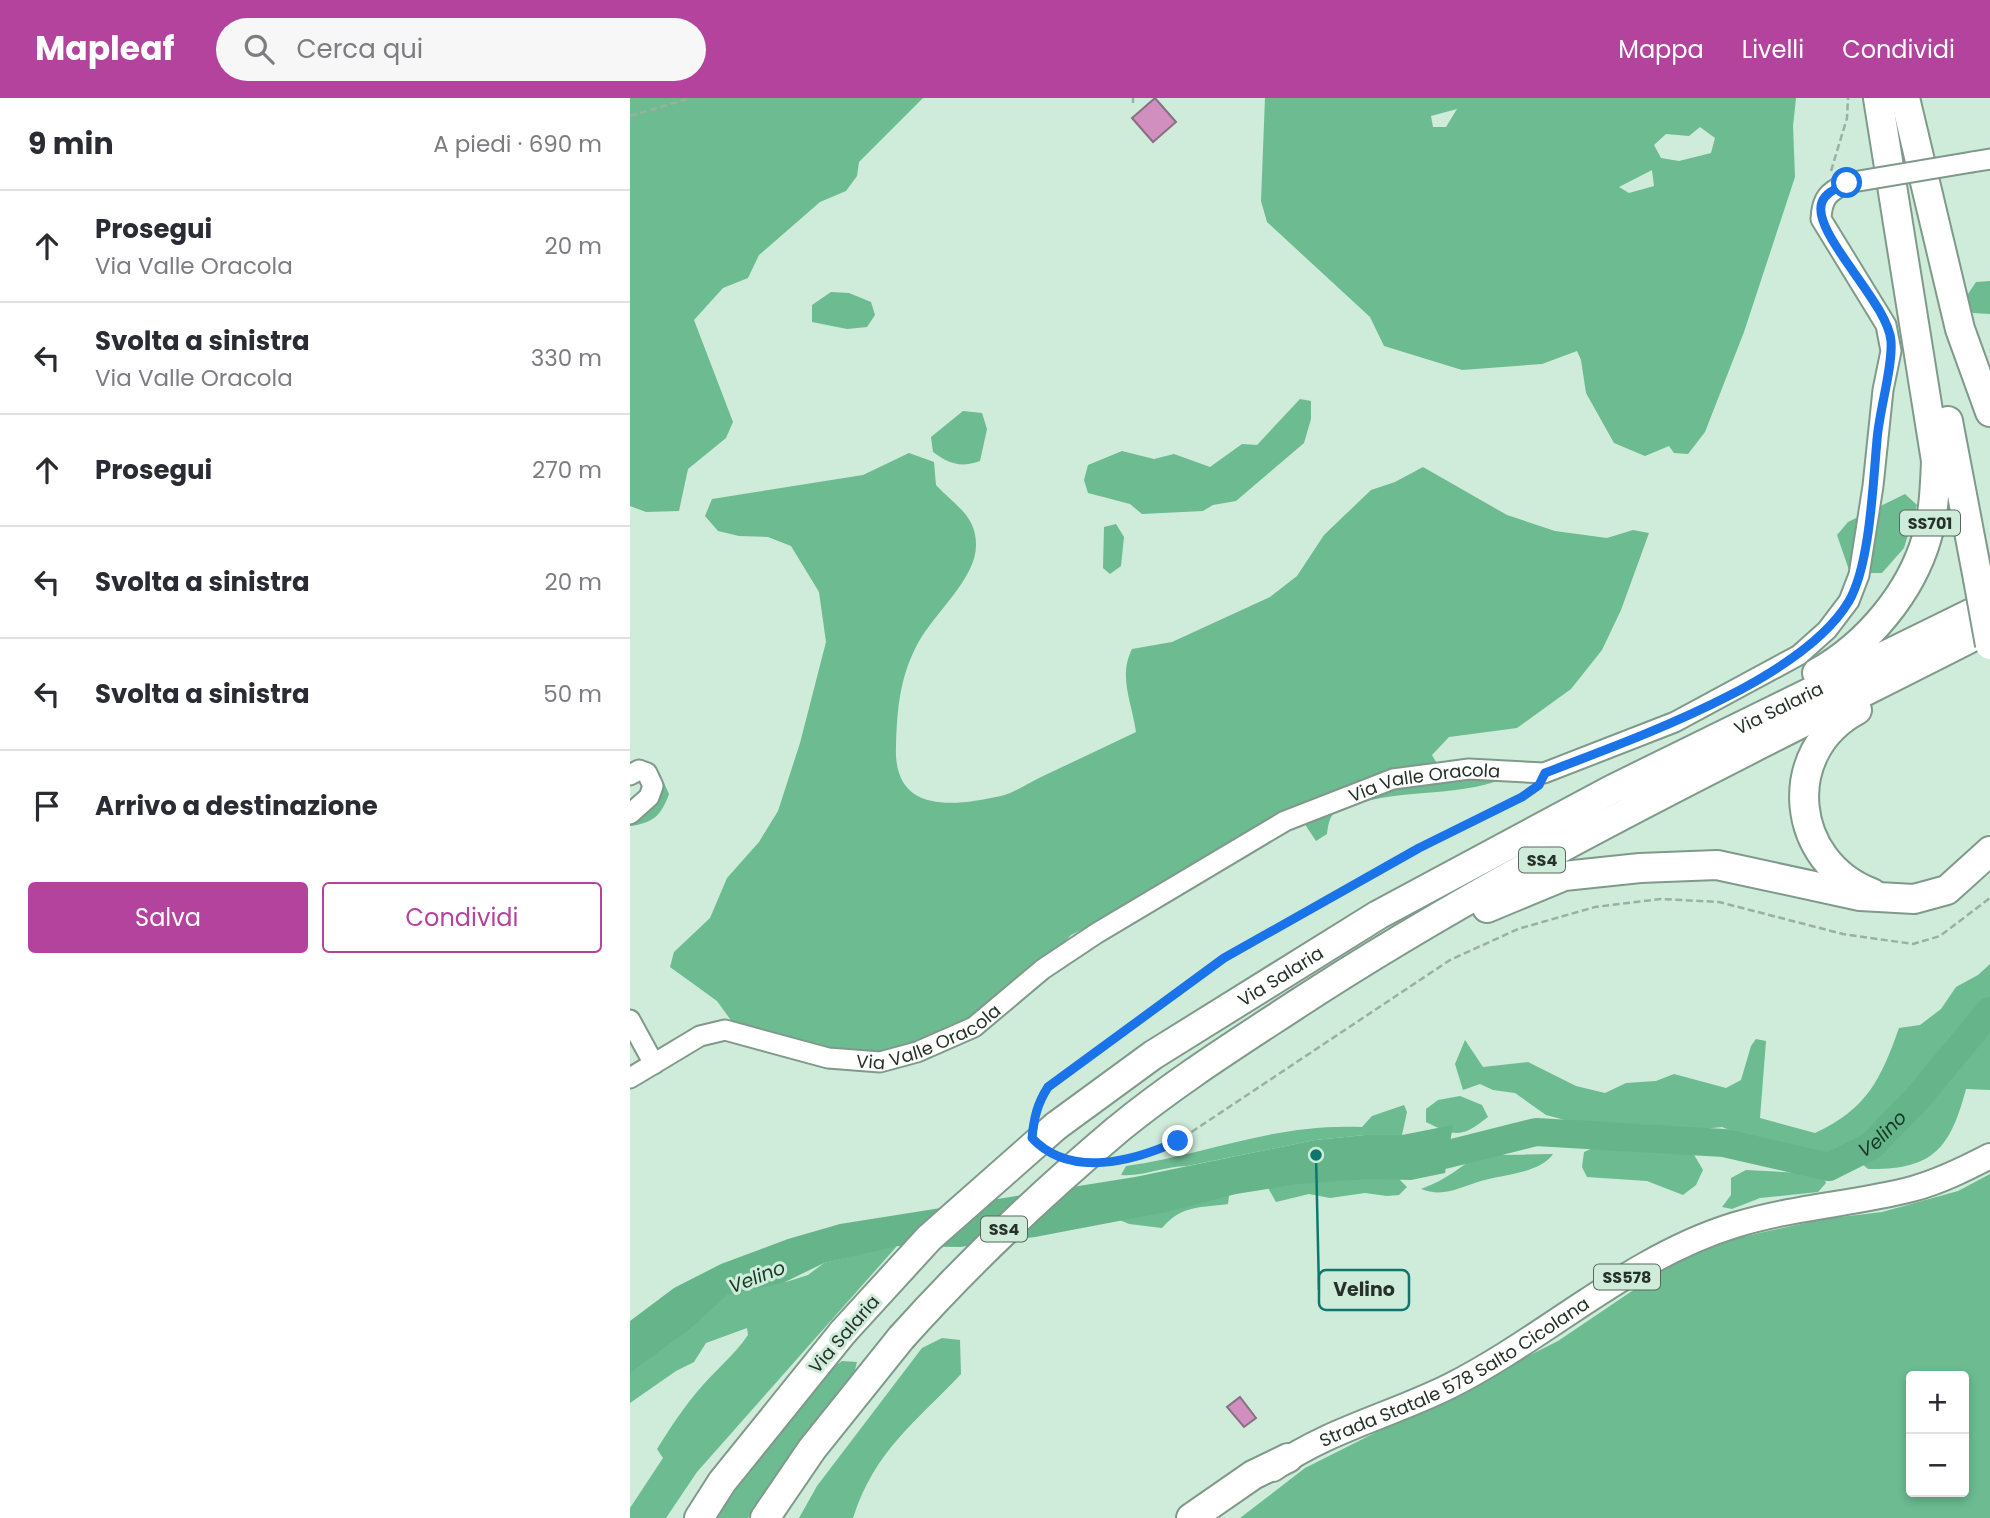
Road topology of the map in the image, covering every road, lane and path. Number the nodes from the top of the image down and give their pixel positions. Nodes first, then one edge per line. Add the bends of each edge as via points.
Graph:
1 (691, 98) edge
2 (1133, 98) edge
3 (1848, 98) edge
4 (1878, 98) edge
5 (1889, 98) edge
6 (1905, 98) edge
7 (1133, 103) dead end
8 (630, 116) edge
9 (1981, 160) edge
10 (1838, 187) junction
11 (1990, 412) edge
12 (1984, 592) edge
13 (1990, 628) edge
14 (1990, 638) edge
15 (1990, 645) edge
16 (1545, 773) junction
17 (630, 775) edge
18 (1611, 790) junction
19 (630, 814) edge
20 (1990, 851) edge
21 (1884, 898) junction
22 (1990, 898) edge
23 (1374, 954) junction
24 (630, 1020) edge
25 (654, 1065) junction
26 (630, 1079) edge
27 (1045, 1123) junction
28 (1990, 1156) edge
29 (1105, 1163) dead end
30 (895, 1346) junction
31 (1288, 1458) junction
32 (722, 1482) junction
33 (686, 1518) edge
34 (699, 1518) edge
35 (765, 1518) edge
36 (790, 1518) edge
37 (1191, 1518) edge
38 (1206, 1518) edge

1 - 8 path
2 - 7 path
3 - 10 path via 1843,134 1828,181
4 - 18 highway, SS701 via 1936,461 1928,536 1919,560 1878,623 1841,659
5 - 12 highway, SS701
6 - 11 highway via 1960,329
9 - 10 street, bridge
10 - 16 street, Via Valle Oracola via 1822,203 1821,219 1869,292 1891,338 1870,508 1859,575 1849,601 1827,630 1799,654 1759,678 1675,722
12 - 15 highway, SS701, bridge
12 - 18 highway, Via Salaria / SS4
13 - 23 highway, Via Salaria / SS4 via 1612,820
14 - 21 highway via 1844,717 1816,748 1808,769 1805,818 1812,840 1850,882
16 - 25 street, Via Valle Oracola via 1469,769 1393,779 1285,821 1097,933 1043,969 974,1027 917,1052 880,1062 838,1059 726,1030 700,1036
16 - 27 path via 1539,785 1522,797 1419,848 1224,958 1048,1087 1037,1103
17 - 19 street via 639,770 648,774 653,786 649,797
18 - 27 highway, Via Salaria / SS4 via 1378,915
20 - 21 highway via 1947,890 1914,899
21 - 23 highway via 1717,865 1564,876
22 - 29 path via 1940,936 1913,944 1843,934 1719,902 1661,899 1595,907 1518,929 1450,960 1178,1141 1142,1157
23 - 30 highway, Via Salaria / SS4, bridge via 1163,1092 1026,1207
24 - 25 street
25 - 26 street, Via Valle Oracola
27 - 32 highway, Via Salaria / SS4, bridge via 843,1332
28 - 31 main road, Strada Statale 578 Salto Cicolana / SS578 via 1913,1189 1786,1212 1684,1244 1449,1387
30 - 35 highway, Via Salaria / SS4 via 812,1450
30 - 36 highway via 886,1376 794,1498
31 - 37 highway via 1253,1475
31 - 38 main road, Strada Statale 578 Salto Cicolana / SS578
32 - 33 highway via 698,1500
32 - 34 highway, Via Salaria / SS4

